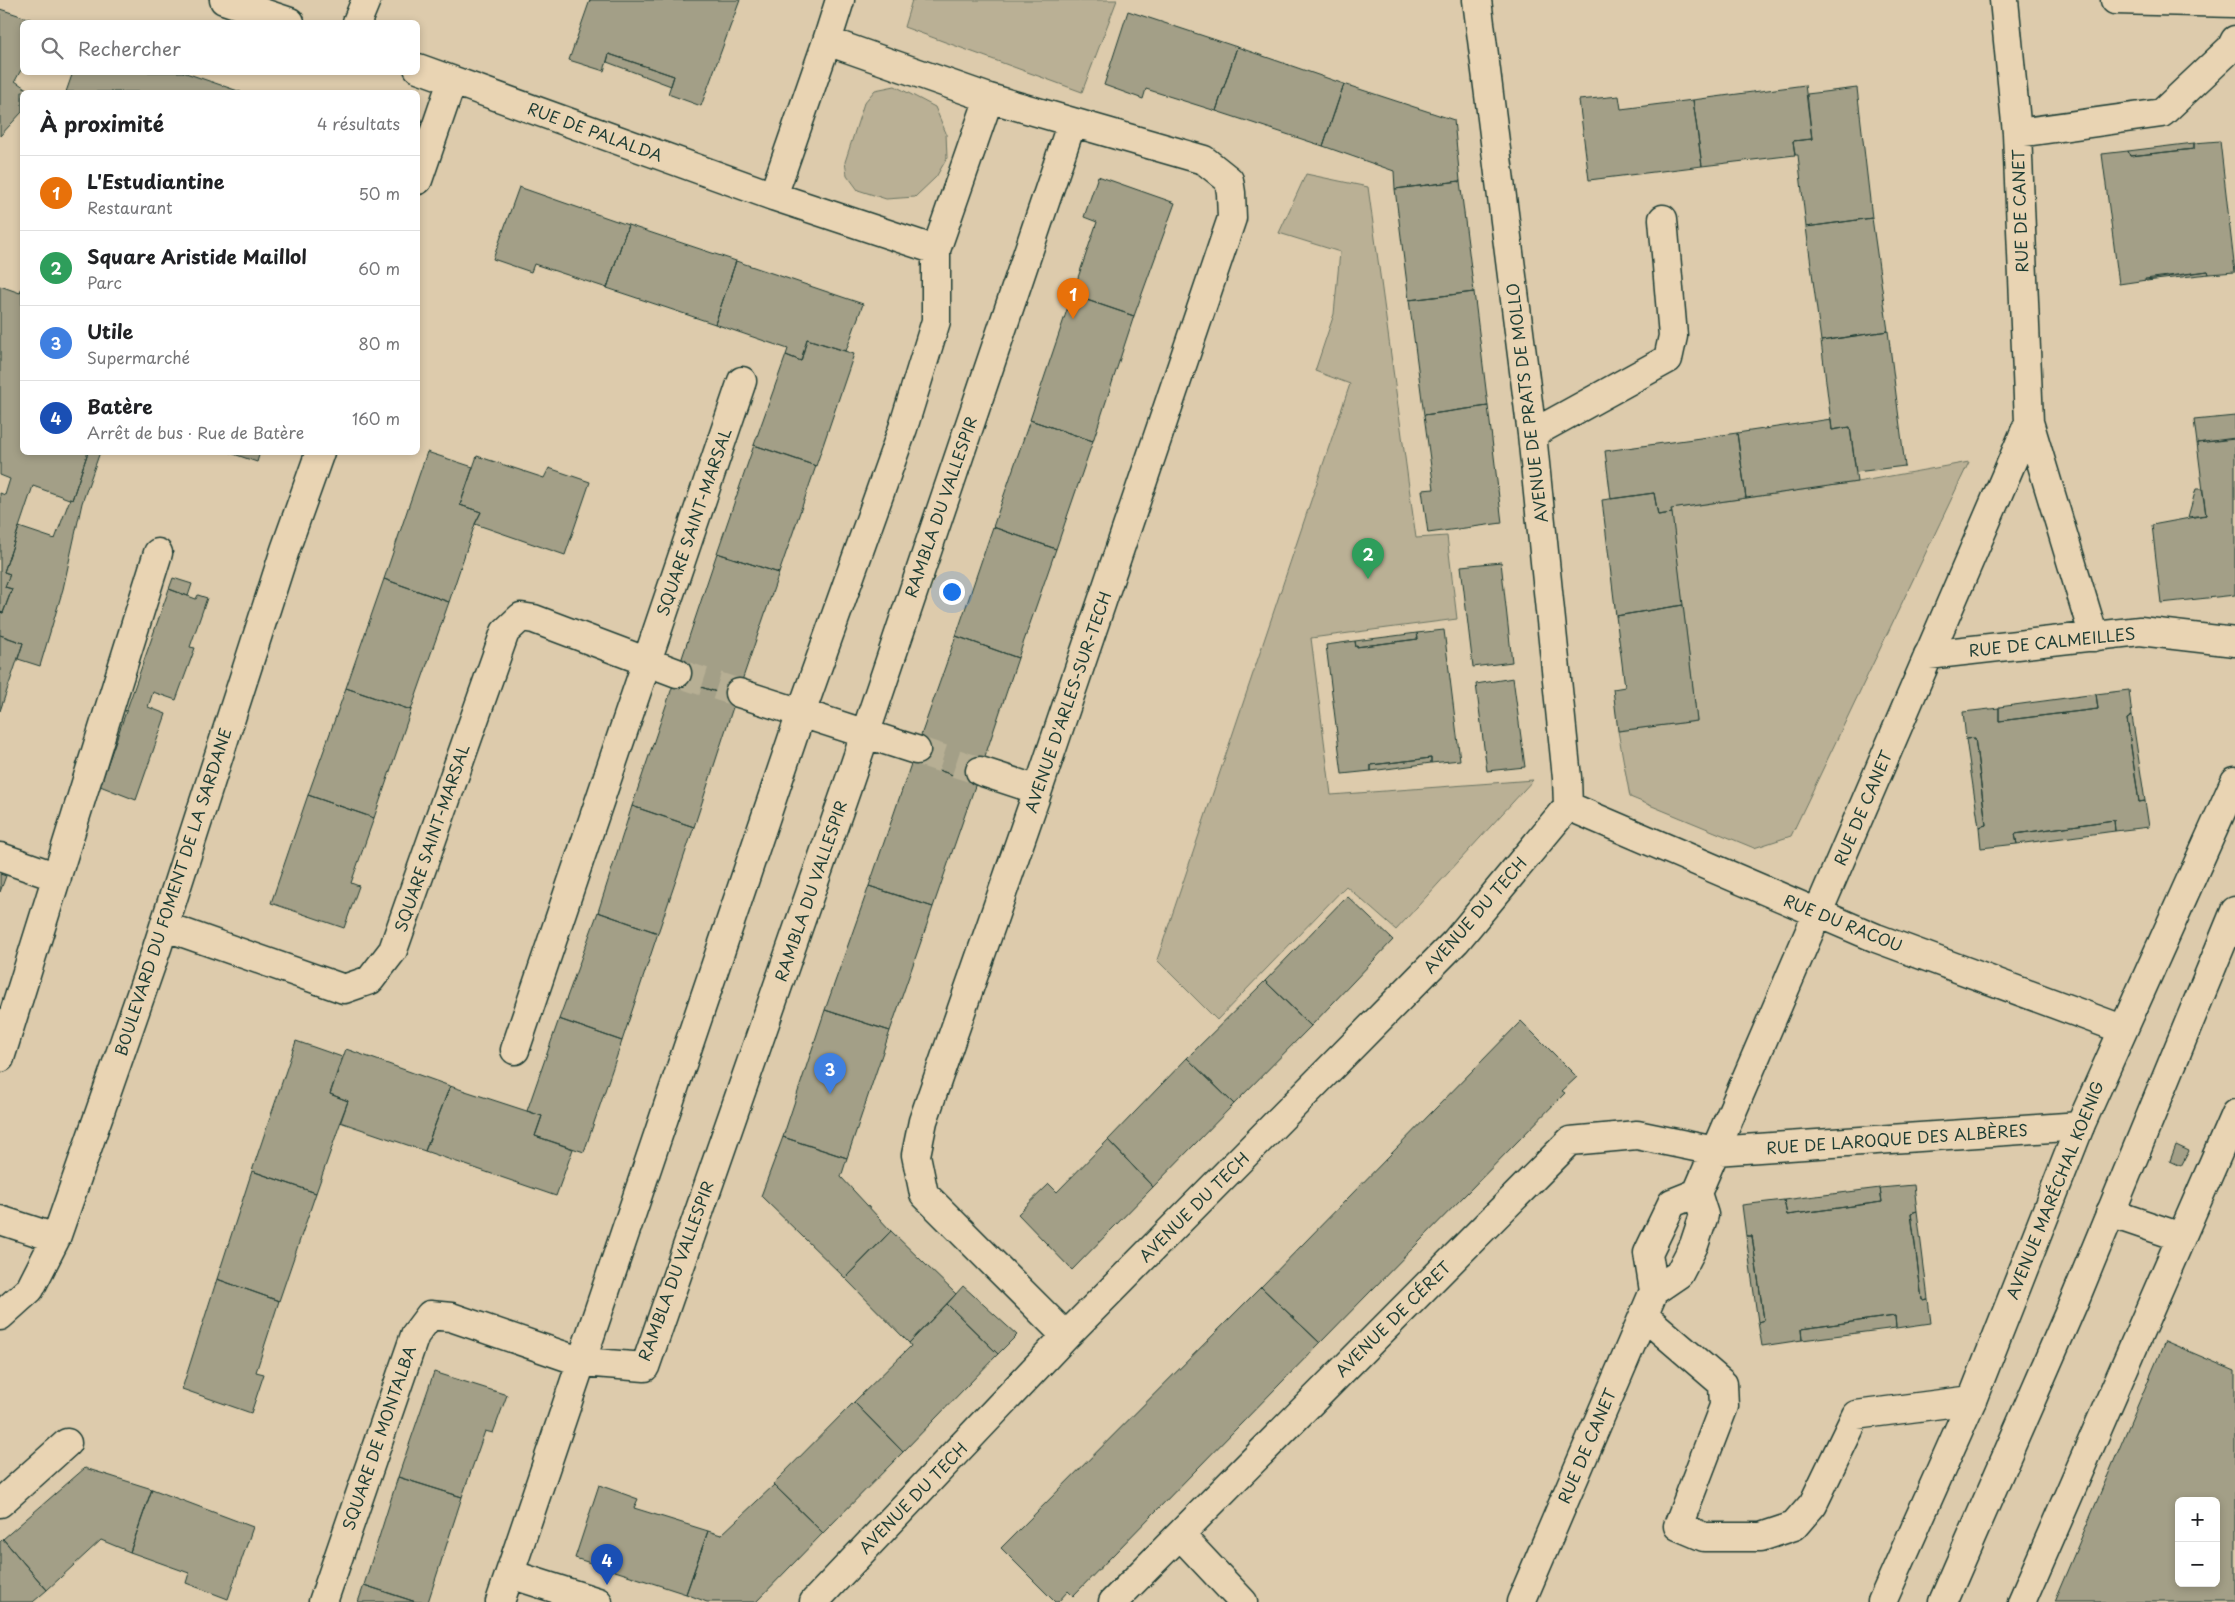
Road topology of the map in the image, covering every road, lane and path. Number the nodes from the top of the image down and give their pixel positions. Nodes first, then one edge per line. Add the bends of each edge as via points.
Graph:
1 (224, 0) edge
2 (366, 0) edge
3 (840, 0) edge
4 (1477, 0) edge
5 (2004, 0) edge
6 (2115, 0) edge
7 (2175, 1) edge
8 (2235, 3) edge
9 (284, 20) edge
10 (359, 20) edge
11 (2235, 40) edge
12 (826, 41) junction
13 (420, 69) edge
14 (452, 80) junction
15 (989, 98) junction
16 (1072, 122) junction
17 (2017, 133) junction
18 (420, 174) edge
19 (773, 196) junction
20 (1664, 218) dead end
21 (936, 250) junction
22 (742, 381) dead end
23 (2029, 422) junction
24 (1532, 434) junction
25 (319, 455) edge
26 (158, 553) dead end
27 (2094, 637) junction
28 (2235, 642) edge
29 (1928, 655) junction
30 (646, 662) junction
31 (677, 673) tunnel mouth
32 (739, 693) tunnel mouth
33 (801, 713) junction
34 (864, 733) junction
35 (916, 750) tunnel mouth
36 (980, 771) tunnel mouth
37 (2235, 781) edge
38 (1038, 790) junction
39 (1568, 806) junction
40 (0, 858) edge
41 (57, 877) junction
42 (2235, 911) edge
43 (1818, 912) junction
44 (164, 926) junction
45 (2122, 1029) junction
46 (516, 1050) dead end
47 (0, 1058) edge
48 (2235, 1114) edge
49 (2080, 1126) junction
50 (1715, 1151) junction
51 (1697, 1193) junction
52 (2110, 1213) junction
53 (0, 1220) edge
54 (2181, 1237) junction
55 (56, 1238) junction
56 (1654, 1291) junction
57 (0, 1316) edge
58 (1644, 1316) junction
59 (1066, 1336) junction
60 (582, 1362) junction
61 (1972, 1400) junction
62 (67, 1444) dead end
63 (0, 1503) edge
64 (1180, 1535) junction
65 (510, 1574) junction
66 (323, 1602) edge
67 (500, 1602) edge
68 (598, 1602) edge
69 (814, 1602) edge
70 (1113, 1602) edge
71 (1244, 1602) edge
72 (1521, 1602) edge
73 (1882, 1602) edge
74 (1943, 1602) edge
75 (2022, 1602) edge

1 - 9 street
2 - 10 street
3 - 12 street
4 - 24 street, AVENUE DE PRATS DE MOLLO
5 - 17 street, RUE DE CANET
6 - 7 street
7 - 8 street
11 - 17 street via 2231,48 2162,112
12 - 15 street
12 - 19 street
13 - 14 street, RUE DE PALALDA
14 - 18 street
14 - 19 street, RUE DE PALALDA
15 - 16 street
15 - 21 street
16 - 34 street, RAMBLA DU VALLESPIR
16 - 38 street, AVENUE D'ARLES-SUR-TECH via 1204,160 1229,180 1232,218
17 - 23 street, RUE DE CANET
19 - 21 street, RUE DE PALALDA
20 - 24 street via 1673,336 1668,359
21 - 33 street via 936,321 904,428
22 - 30 street, SQUARE SAINT-MARSAL
23 - 27 street, RUE DE CANET
23 - 29 street, RUE DE CANET
24 - 39 street, AVENUE DE PRATS DE MOLLO
25 - 44 street, BOULEVARD DU FOMENT DE LA SARDANE via 285,550
26 - 41 street
27 - 28 street, RUE DE CALMEILLES via 2140,631
27 - 29 street, RUE DE CALMEILLES
29 - 43 street, RUE DE CANET
30 - 31 street
30 - 44 street, SQUARE SAINT-MARSAL via 534,619 521,617 505,632 393,950 370,980 344,989
30 - 46 street, SQUARE SAINT-MARSAL
32 - 33 street
33 - 34 street
33 - 60 street
34 - 35 street
34 - 60 street, RAMBLA DU VALLESPIR via 645,1367
36 - 38 street
37 - 45 street, AVENUE MARÉCHAL KOENIG
38 - 59 street, AVENUE D'ARLES-SUR-TECH via 923,1121 916,1155 924,1194
39 - 43 street, RUE DU RACOU
39 - 59 street, AVENUE DU TECH via 1456,941
40 - 41 street
41 - 47 street
42 - 52 street
43 - 45 street, RUE DU RACOU via 1876,938
43 - 50 street, RUE DE CANET
44 - 55 street, BOULEVARD DU FOMENT DE LA SARDANE
45 - 49 street, AVENUE MARÉCHAL KOENIG
48 - 54 street
49 - 50 street, RUE DE LAROQUE DES ALBÈRES
49 - 61 street, AVENUE MARÉCHAL KOENIG
50 - 51 street, RUE DE CANET
50 - 64 street, AVENUE DE CÉRET via 1637,1135 1570,1141
51 - 56 street via 1704,1216 1694,1245 1679,1274
51 - 56 street via 1672,1203 1648,1253
52 - 54 street
52 - 74 street
53 - 55 street
54 - 75 street
55 - 57 street, BOULEVARD DU FOMENT DE LA SARDANE via 30,1289
56 - 58 street, RUE DE CANET
58 - 61 street via 1723,1384 1724,1406 1678,1526 1704,1537 1761,1537 1794,1526 1813,1504 1856,1415
58 - 72 street, RUE DE CANET
59 - 69 street, AVENUE DU TECH
60 - 65 street
60 - 66 street, SQUARE DE MONTALBA via 451,1317 430,1315 415,1335
61 - 73 street, AVENUE MARÉCHAL KOENIG
62 - 63 street
64 - 70 street, AVENUE DE CÉRET
64 - 71 street
65 - 67 street
65 - 68 street

